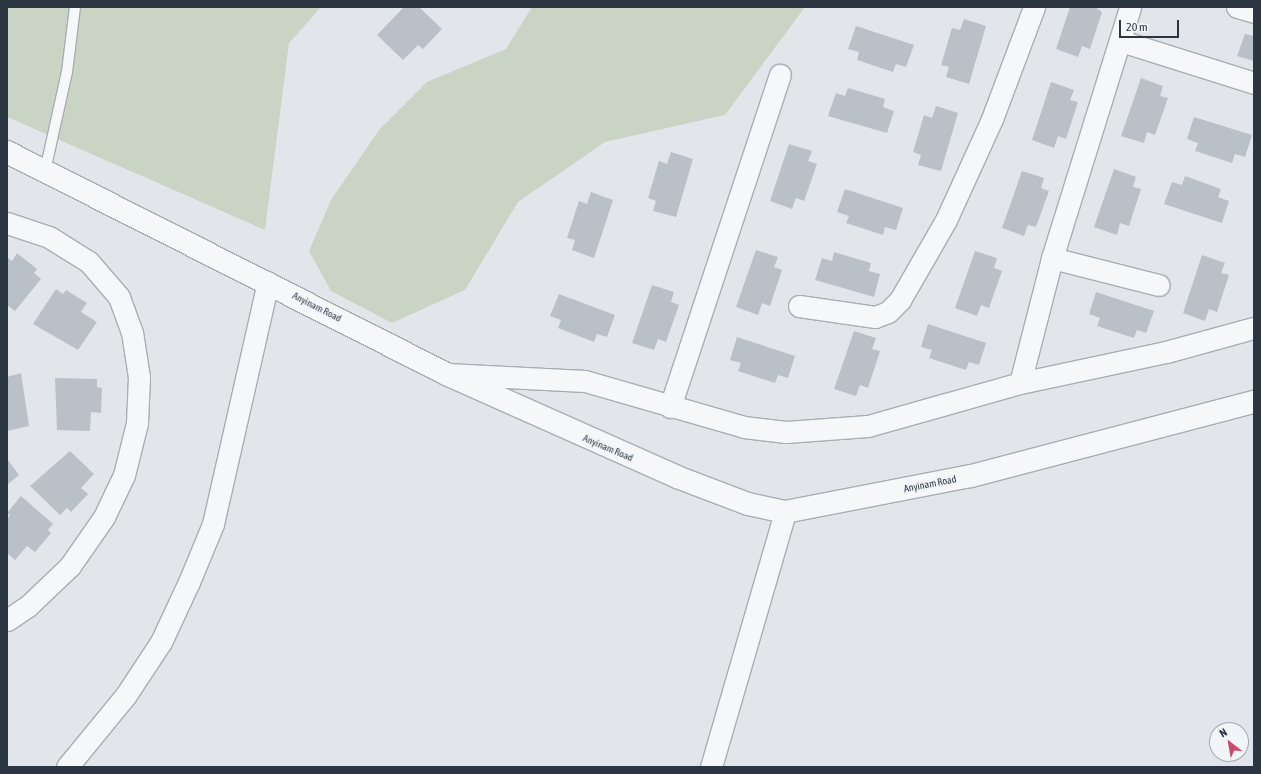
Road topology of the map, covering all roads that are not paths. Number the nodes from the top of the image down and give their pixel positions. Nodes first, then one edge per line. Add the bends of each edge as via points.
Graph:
1 (75, 7) edge
2 (1034, 7) edge
3 (1130, 7) edge
4 (1237, 7) edge
5 (1254, 12) edge
6 (1121, 41) junction
7 (780, 75) dead end
8 (1254, 83) edge
9 (7, 152) edge
10 (45, 171) junction
11 (7, 223) edge
12 (1052, 258) junction
13 (268, 282) junction
14 (1159, 285) dead end
15 (799, 306) dead end
16 (1254, 328) edge
17 (446, 374) junction
18 (1020, 383) junction
19 (1254, 402) edge
20 (670, 407) junction
21 (784, 512) junction
22 (7, 620) edge
23 (67, 767) edge
24 (711, 767) edge

1 - 10 lane via 67,72
2 - 15 street via 992,118 946,220 900,300 888,312 875,317
3 - 6 street
4 - 5 street
6 - 8 street
6 - 12 street
7 - 20 street
9 - 10 street, Anyinam Road
10 - 13 street, Anyinam Road
11 - 22 street via 49,237 89,262 104,279 119,297 132,332 139,378 137,424 124,475 104,518 70,566 28,606
12 - 14 street
12 - 18 street
13 - 17 street, Anyinam Road
13 - 23 street via 213,524 189,582 161,642 126,695
16 - 18 street via 1166,352
17 - 20 street via 562,378
17 - 21 street, Anyinam Road via 627,456 748,504
18 - 20 street via 948,405 853,428 772,431 744,427
19 - 21 street, Anyinam Road via 971,476
21 - 24 street

